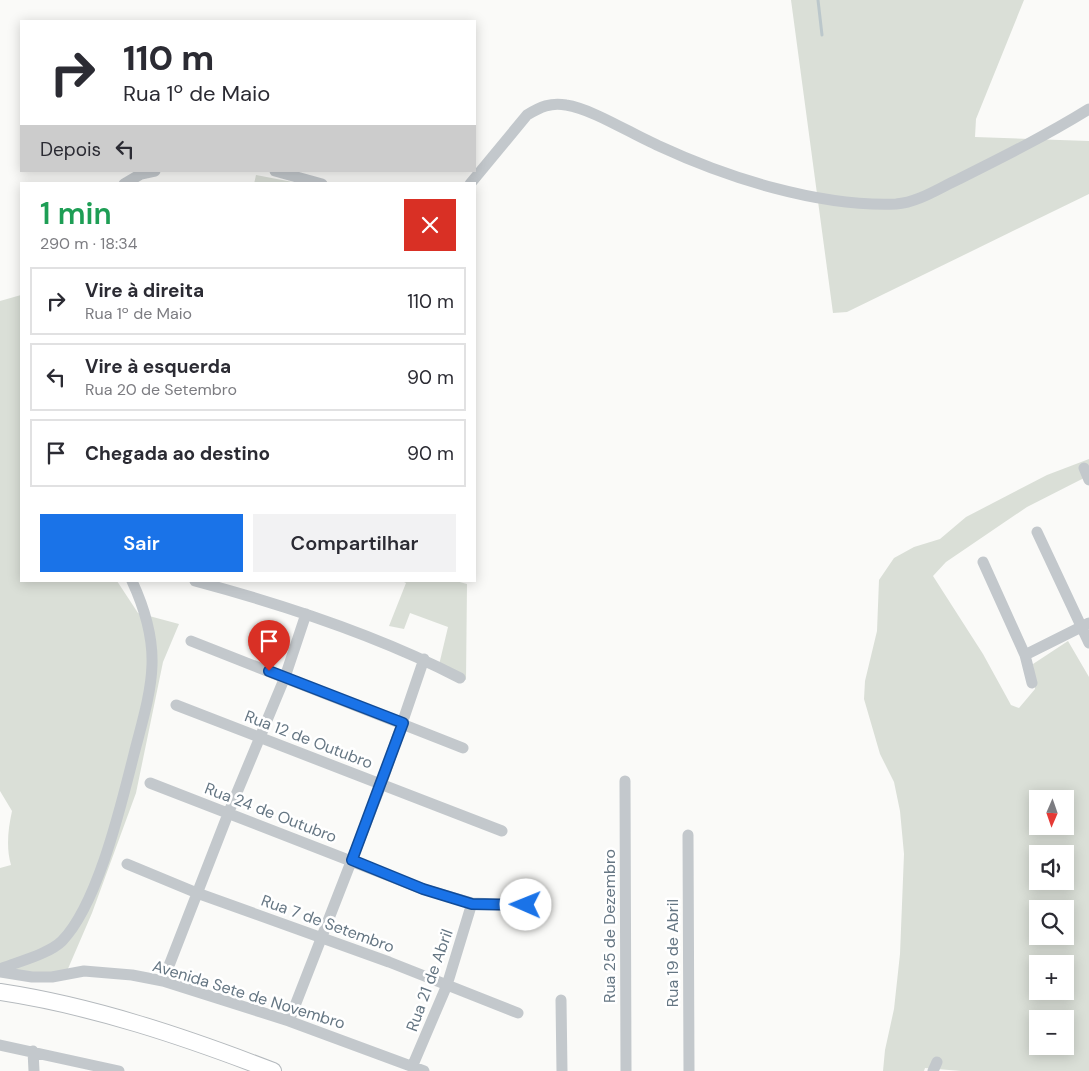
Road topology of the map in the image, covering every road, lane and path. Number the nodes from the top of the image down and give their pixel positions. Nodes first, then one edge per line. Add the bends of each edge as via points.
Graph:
1 (1089, 109) edge
2 (151, 172) edge
3 (279, 172) edge
4 (128, 182) edge
5 (315, 182) edge
6 (472, 182) edge
7 (1084, 468) dead end
8 (1089, 480) edge
9 (1037, 532) dead end
10 (983, 562) dead end
11 (132, 582) edge
12 (198, 582) edge
13 (306, 614) junction
14 (1085, 625) edge
15 (190, 641) dead end
16 (1089, 642) edge
17 (1025, 655) junction
18 (424, 659) junction
19 (285, 677) junction
20 (460, 678) dead end
21 (1032, 683) dead end
22 (176, 705) dead end
23 (403, 723) junction
24 (259, 738) junction
25 (463, 748) dead end
26 (625, 781) dead end
27 (150, 782) dead end
28 (381, 784) junction
29 (228, 814) junction
30 (502, 831) dead end
31 (688, 835) dead end
32 (352, 860) junction
33 (127, 864) dead end
34 (197, 893) junction
35 (472, 904) junction
36 (526, 905) dead end
37 (321, 939) junction
38 (0, 970) edge
39 (163, 981) junction
40 (447, 985) junction
41 (0, 992) edge
42 (561, 1000) dead end
43 (518, 1013) dead end
44 (289, 1021) junction
45 (0, 1044) edge
46 (32, 1050) junction
47 (412, 1067) junction
48 (97, 1068) edge
49 (34, 1071) edge
50 (119, 1071) edge
51 (272, 1071) edge
52 (424, 1071) edge
53 (562, 1071) edge
54 (626, 1071) edge
55 (688, 1071) edge

1 - 6 street via 1013,152 908,202 856,202 788,190 708,166 652,144 586,110 552,104 538,107 527,115
2 - 4 street
3 - 5 street
7 - 8 street
9 - 14 street
10 - 17 street
11 - 38 street via 148,624 152,665 119,811 98,876 62,942
12 - 13 street
13 - 18 street
13 - 19 street
14 - 16 street
14 - 17 street
15 - 19 street
17 - 21 street
18 - 20 street
18 - 23 street
19 - 23 street
19 - 24 street
22 - 24 street, Rua 12 de Outubro
23 - 25 street
23 - 28 street
24 - 28 street, Rua 12 de Outubro
24 - 29 street
26 - 54 street, Rua 25 de Dezembro
27 - 29 street, Rua 24 de Outubro
28 - 30 street, Rua 12 de Outubro
28 - 32 street
29 - 32 street, Rua 24 de Outubro
29 - 34 street
31 - 55 street, Rua 19 de Abril
32 - 35 street, Rua 24 de Outubro via 423,889
32 - 37 street
33 - 34 street, Rua 7 de Setembro
34 - 37 street, Rua 7 de Setembro
34 - 39 street
35 - 36 street, Rua 24 de Outubro
35 - 40 street, Rua 21 de Abril
37 - 40 street, Rua 7 de Setembro
37 - 44 street
38 - 39 street, Avenida Sete de Novembro via 32,977 84,971
39 - 44 street, Avenida Sete de Novembro
40 - 43 street, Rua 7 de Setembro
40 - 47 street, Rua 21 de Abril
41 - 51 highway via 46,1000 142,1026
42 - 53 street
44 - 47 street, Avenida Sete de Novembro
45 - 46 street
46 - 48 street
46 - 49 street
47 - 52 street, Avenida Sete de Novembro
48 - 50 street

